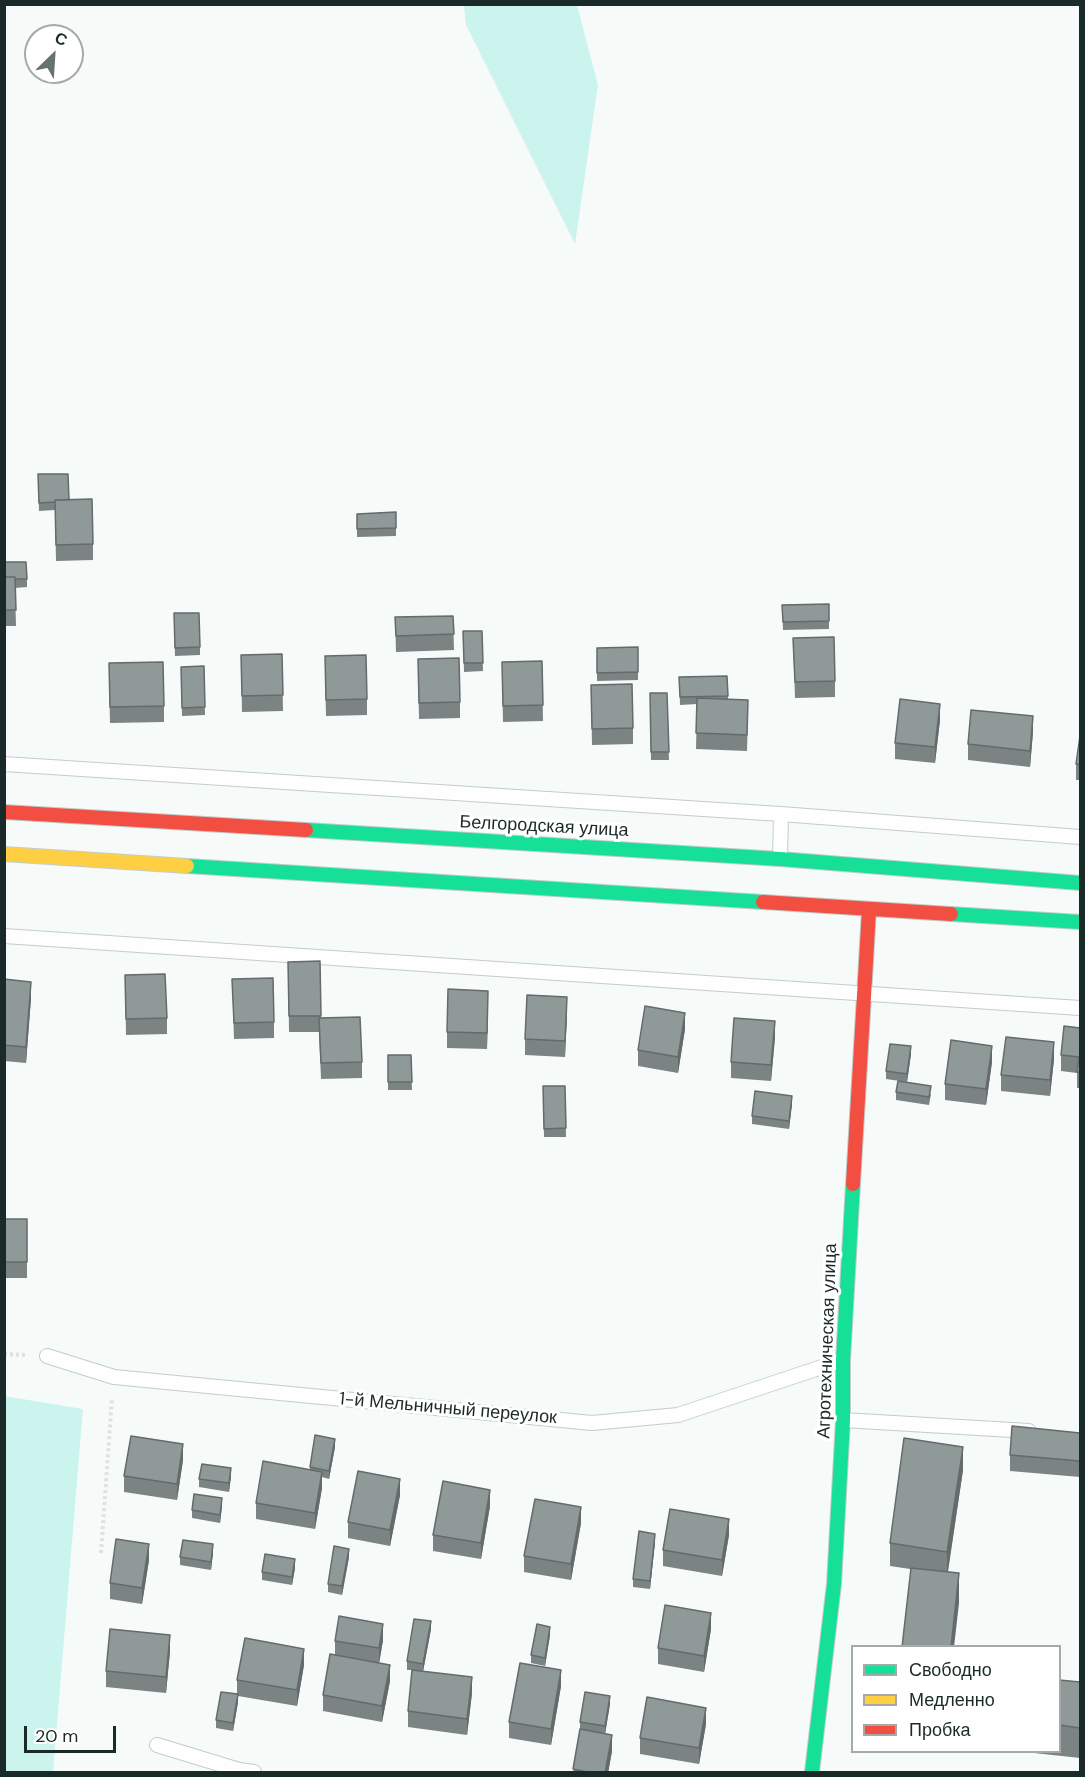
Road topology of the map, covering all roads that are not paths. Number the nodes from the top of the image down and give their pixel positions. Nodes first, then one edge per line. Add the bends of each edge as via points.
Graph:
1 (4, 764) edge
2 (4, 812) edge
3 (781, 814) junction
4 (1080, 837) edge
5 (4, 854) edge
6 (780, 859) junction
7 (1080, 883) edge
8 (869, 910) junction
9 (1080, 922) edge
10 (4, 936) edge
11 (863, 993) junction
12 (1080, 1008) edge
13 (47, 1356) dead end
14 (843, 1360) junction
15 (843, 1420) junction
16 (1045, 1432) edge
17 (157, 1745) dead end
18 (239, 1771) edge
19 (254, 1773) edge
20 (812, 1773) edge

1 - 3 lane
2 - 6 main road, Белгородская улица
3 - 4 lane
3 - 6 lane
5 - 8 main road
6 - 7 main road, Белгородская улица
8 - 9 main road
8 - 11 main road, Агротехническая улица
10 - 11 lane
11 - 12 lane
11 - 14 main road, Агротехническая улица
13 - 14 lane, 1-й Мельничный переулок via 114,1377 592,1422 678,1415
14 - 15 main road, Агротехническая улица
15 - 16 lane
15 - 20 main road, Агротехническая улица via 834,1584
17 - 18 lane
18 - 19 lane

